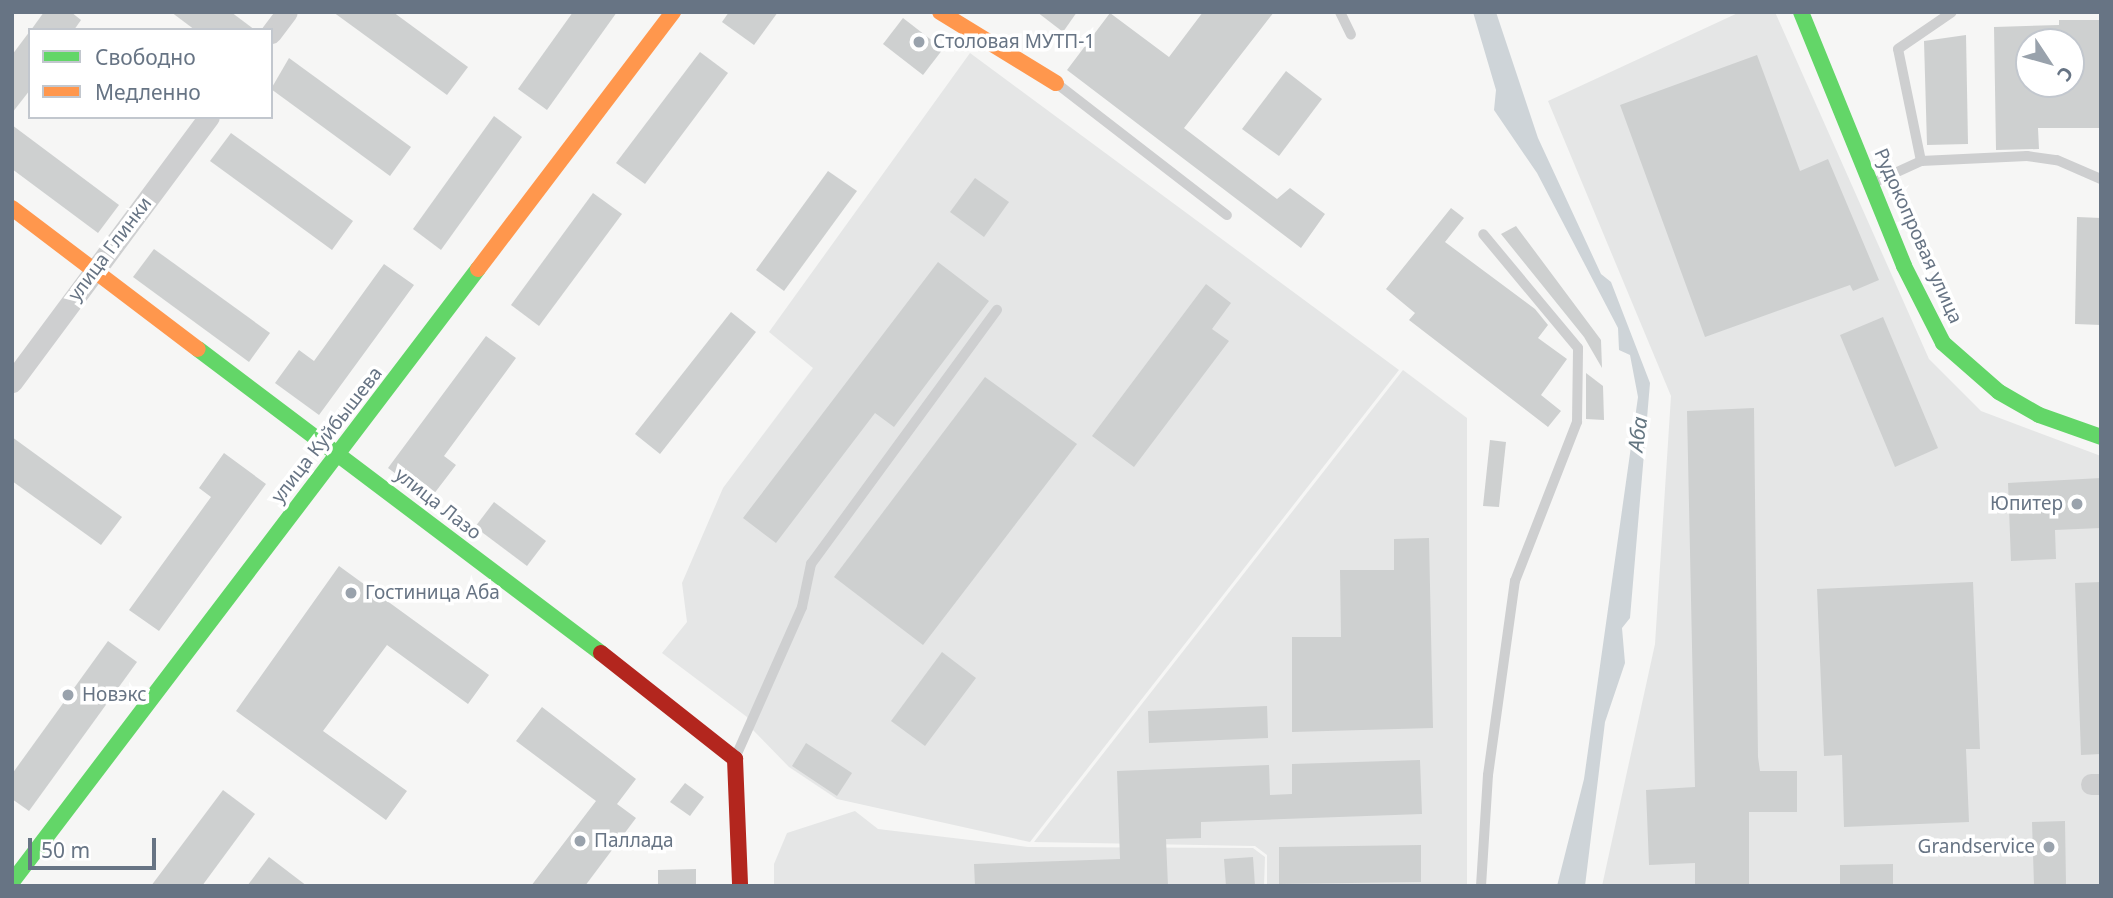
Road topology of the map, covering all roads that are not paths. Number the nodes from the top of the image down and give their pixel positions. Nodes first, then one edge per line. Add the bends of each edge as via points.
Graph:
1 (287, 12) edge
2 (673, 12) edge
3 (940, 12) edge
4 (1340, 12) edge
5 (1801, 12) edge
6 (1952, 12) edge
7 (273, 30) edge
8 (1351, 35) dead end
9 (1056, 83) joint
10 (208, 119) edge
11 (1921, 161) junction
12 (2101, 179) edge
13 (1871, 184) junction
14 (12, 208) edge
15 (1227, 215) dead end
16 (1483, 234) dead end
17 (95, 270) junction
18 (996, 310) dead end
19 (12, 382) edge
20 (2101, 437) edge
21 (340, 454) junction
22 (735, 759) junction
23 (12, 882) edge
24 (740, 886) edge
25 (1481, 886) edge

1 - 7 street
2 - 21 main road, улица Куйбышева
3 - 9 main road
4 - 8 lane
5 - 13 main road, Рудокопровая улица
6 - 11 lane via 1898,49
9 - 15 lane
10 - 17 street, улица Глинки
11 - 12 lane via 2027,156 2057,160
11 - 13 lane
13 - 20 main road, Рудокопровая улица via 1943,343 1999,392 2039,415
14 - 17 main road, улица Лазо
16 - 25 lane via 1577,348 1577,422 1516,581 1488,775
17 - 19 street, улица Глинки
17 - 21 main road, улица Лазо
18 - 22 lane via 811,564 802,607
21 - 22 main road, улица Лазо
21 - 23 main road, улица Куйбышева
22 - 24 main road via 740,787

